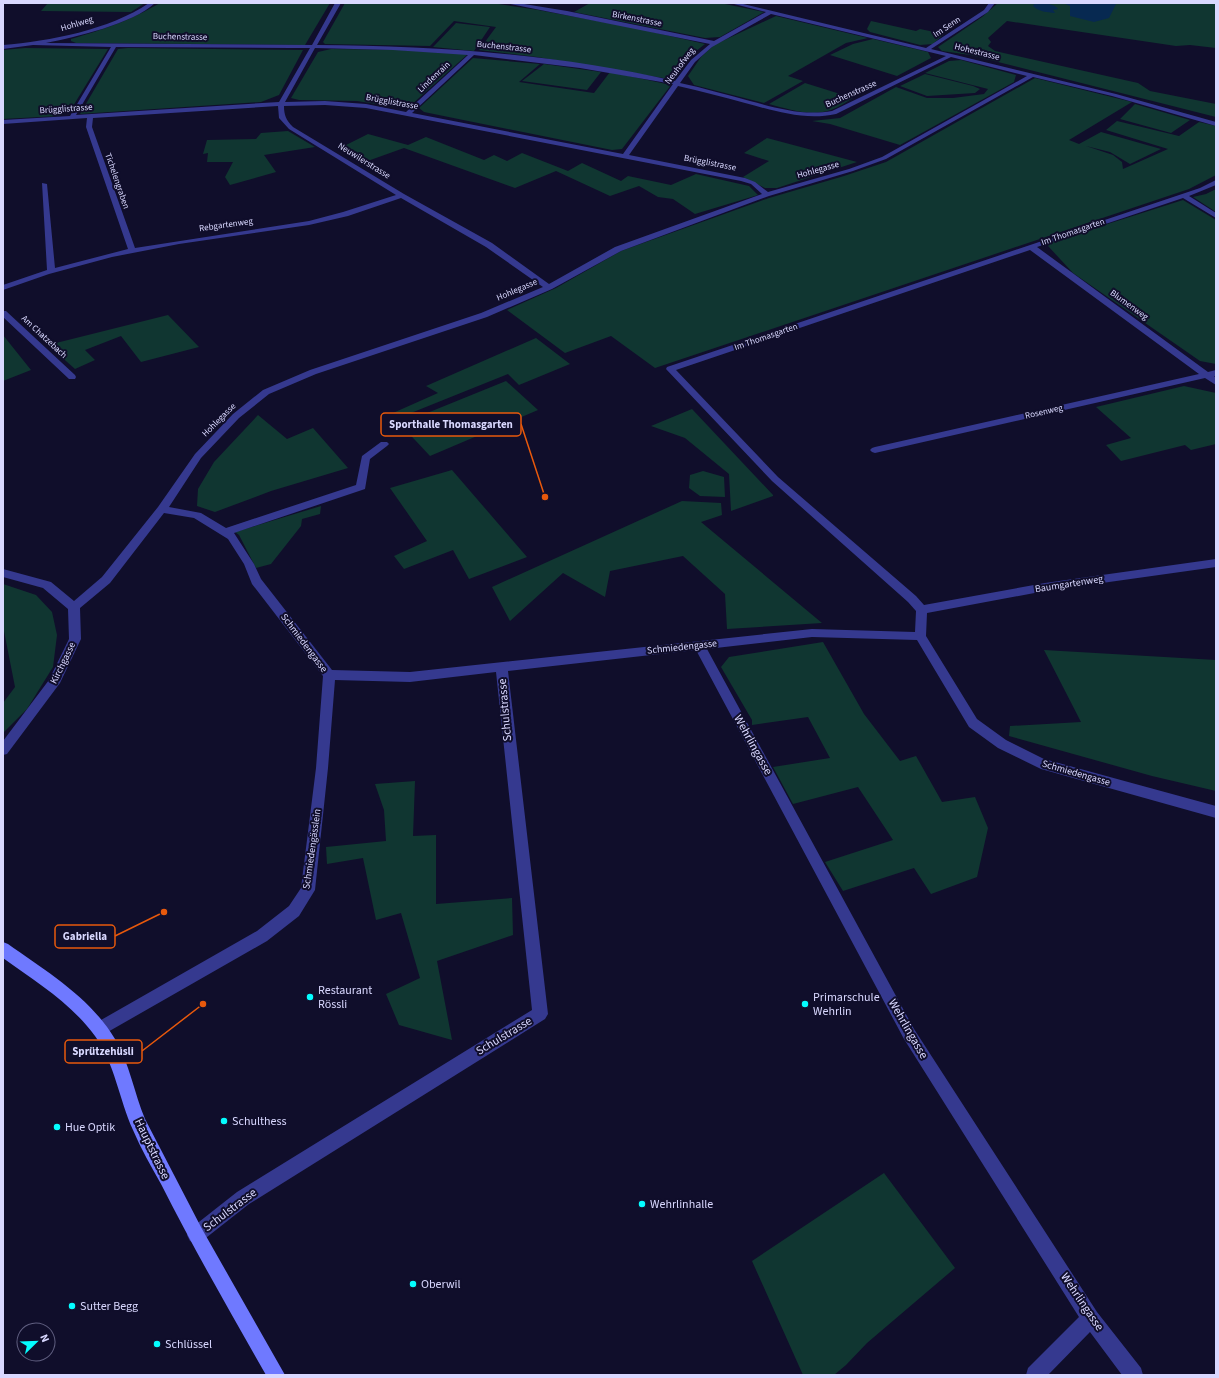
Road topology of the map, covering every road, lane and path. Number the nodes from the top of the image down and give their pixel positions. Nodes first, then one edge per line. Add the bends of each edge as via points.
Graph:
1 (152, 3) edge
2 (338, 3) edge
3 (509, 3) edge
4 (734, 3) edge
5 (992, 3) edge
6 (526, 4) edge
7 (770, 12) junction
8 (714, 43) junction
9 (35, 44) junction
10 (116, 46) junction
11 (3, 47) edge
12 (313, 47) junction
13 (928, 49) junction
14 (473, 53) junction
15 (952, 56) junction
16 (1032, 75) junction
17 (678, 84) junction
18 (281, 104) junction
19 (407, 114) junction
20 (90, 116) junction
21 (72, 117) junction
22 (3, 122) edge
23 (1216, 124) edge
24 (626, 155) junction
25 (1216, 182) edge
26 (44, 184) dead end
27 (402, 195) junction
28 (767, 195) junction
29 (1183, 195) junction
30 (1216, 216) edge
31 (1030, 246) junction
32 (132, 251) junction
33 (51, 272) junction
34 (550, 287) junction
35 (3, 288) edge
36 (3, 313) edge
37 (1213, 376) edge
38 (72, 377) dead end
39 (384, 444) dead end
40 (874, 450) dead end
41 (162, 509) junction
42 (224, 532) junction
43 (1216, 563) edge
44 (3, 573) edge
45 (74, 607) junction
46 (922, 610) junction
47 (920, 636) junction
48 (699, 645) junction
49 (502, 668) junction
50 (329, 675) junction
51 (3, 750) edge
52 (1216, 812) edge
53 (3, 949) edge
54 (99, 1029) junction
55 (196, 1235) junction
56 (1091, 1318) junction
57 (276, 1375) edge
58 (1035, 1375) edge
59 (1134, 1375) edge

1 - 9 street, Hohlweg via 119,21
2 - 12 street
3 - 6 street, Birkenstrasse
4 - 7 street, Hohestrasse
5 - 13 street, Im Senn via 986,11
6 - 8 street, Birkenstrasse
7 - 8 street, Neuhofweg
7 - 13 street, Hohestrasse
8 - 17 street, Neuhofweg via 693,61
9 - 10 street, Buchenstrasse
9 - 11 street, Hohlweg
10 - 12 street, Buchenstrasse
10 - 21 street
12 - 14 street, Buchenstrasse
12 - 18 street
13 - 15 street, Hohestrasse
14 - 17 street, Buchenstrasse via 567,64
14 - 19 street, Lindenrain
15 - 16 street, Hohestrasse
15 - 17 street, Buchenstrasse via 825,115 801,116
16 - 23 street, Hohestrasse
16 - 28 street, Hohlegasse via 884,158
17 - 24 street, Neuhofweg
18 - 19 street, Brügglistrasse via 347,104
18 - 20 street, Brügglistrasse
18 - 27 street, Neuwilerstrasse via 280,113 291,128
19 - 24 street, Brügglistrasse
20 - 21 street, Brügglistrasse
20 - 32 street, Tichelengraben via 89,127
21 - 22 street, Brügglistrasse
24 - 28 street, Brügglistrasse via 743,179
25 - 29 street, Im Thomasgarten
26 - 33 street
27 - 32 street, Rebgartenweg via 326,219
27 - 34 street, Neuwilerstrasse via 489,245
28 - 34 street, Hohlegasse via 618,249
29 - 30 street
29 - 31 street, Im Thomasgarten
31 - 37 street, Blumenweg
31 - 46 street, Im Thomasgarten via 670,369 775,480
32 - 33 street, Rebgartenweg
33 - 35 street, Rebgartenweg
34 - 41 street, Hohlegasse via 484,315 313,372 266,392 236,416 198,456
36 - 38 street, Am Chatzebach
37 - 40 street, Rosenweg
39 - 42 street via 365,458 361,487
41 - 42 street, Schmiedengasse via 197,515
41 - 45 street, Hohlegasse via 106,580
42 - 50 street, Schmiedengasse via 232,536 256,581
43 - 46 street, Baumgartenweg via 1045,587
44 - 45 street via 47,586
45 - 51 street, Kirchgasse via 75,639 54,683
46 - 47 street
47 - 48 street, Schmiedengasse via 812,633
47 - 52 street, Schmiedengasse via 973,723 1002,744 1042,764
48 - 49 street, Schmiedengasse
48 - 56 street, Wehrlingasse via 909,1034
49 - 50 street, Schmiedengasse via 410,677
49 - 55 street, Schulstrasse via 510,769 540,1014 243,1198
50 - 54 street, Schmiedengässlein via 322,768 308,890 294,911 262,936
53 - 54 main road, Hauptstrasse via 67,995
54 - 55 main road, Hauptstrasse via 110,1045 121,1070 139,1125
55 - 57 main road, Hauptstrasse
56 - 58 street
56 - 59 street, Wehrlingasse

